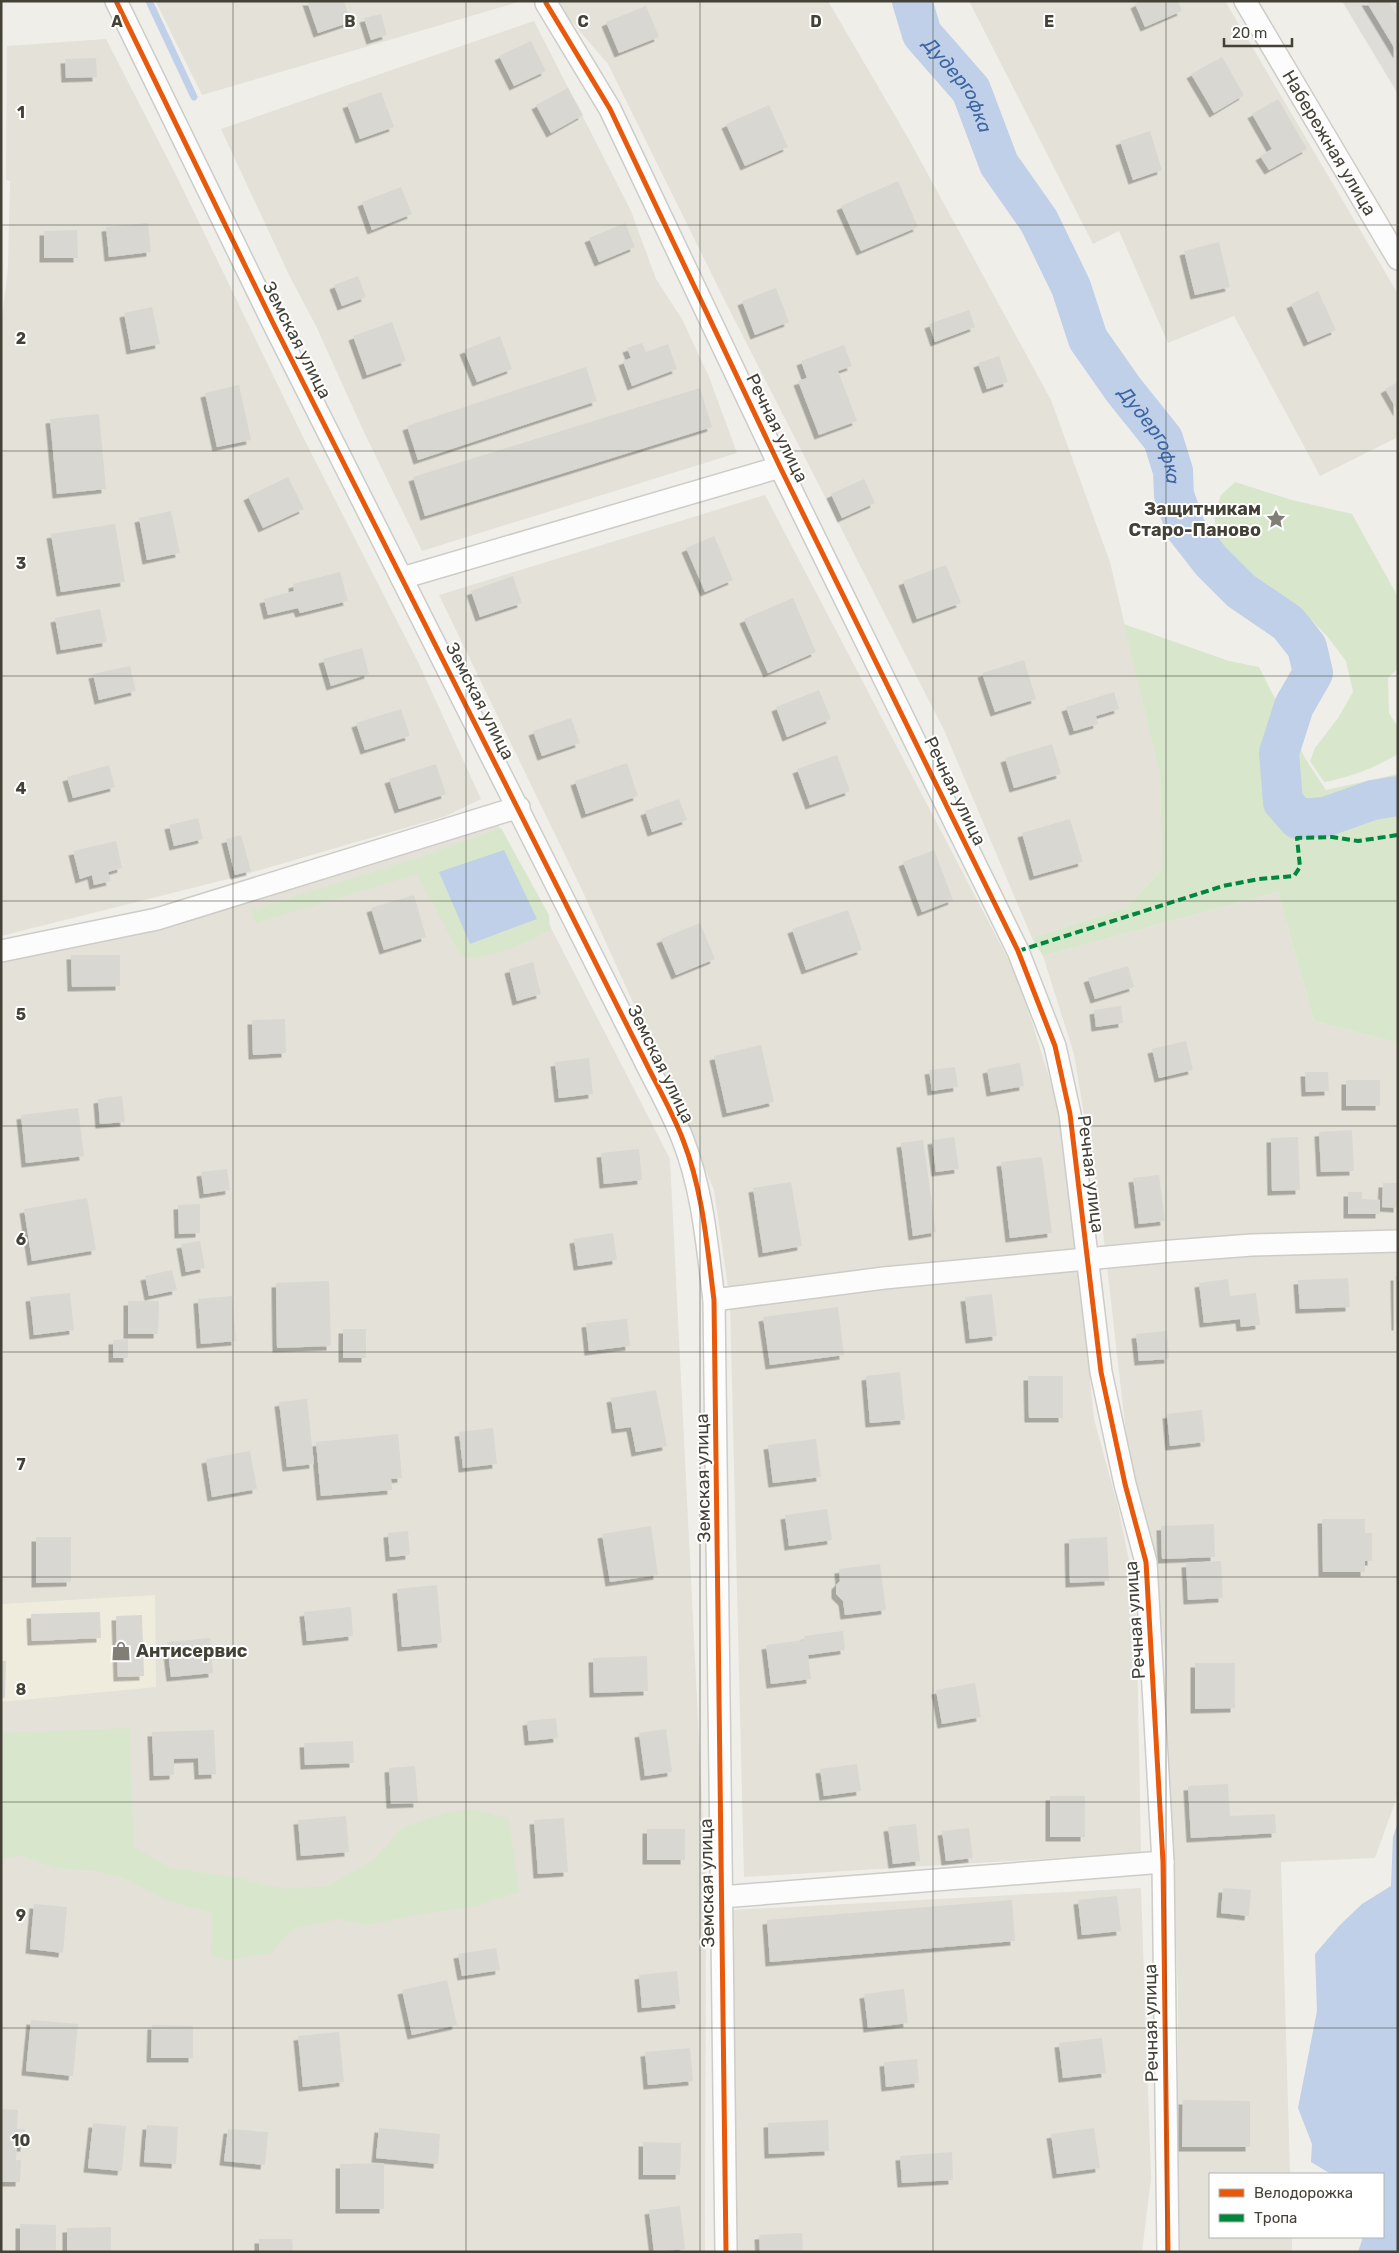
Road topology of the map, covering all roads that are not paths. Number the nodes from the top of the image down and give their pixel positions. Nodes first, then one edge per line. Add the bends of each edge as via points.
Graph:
1 (116, 1) edge
2 (1245, 1) edge
3 (546, 3) dead end
4 (1398, 259) edge
5 (780, 468) junction
6 (402, 578) junction
7 (519, 807) junction
8 (1, 951) edge
9 (1398, 1241) edge
10 (1088, 1259) junction
11 (714, 1300) junction
12 (1163, 1862) junction
13 (721, 1897) junction
14 (726, 2252) edge
15 (1168, 2252) edge

1 - 6 street, Земская улица
2 - 4 street, Набережная улица
3 - 5 street, Речная улица via 610,109
5 - 6 street
5 - 10 street, Речная улица via 1030,978 1055,1046 1070,1114
6 - 7 street, Земская улица
7 - 8 street via 157,919
7 - 11 street, Земская улица via 683,1139 699,1193
9 - 10 street via 1244,1246
10 - 11 street via 884,1278
10 - 12 street, Речная улица via 1101,1372 1146,1562
11 - 13 street, Земская улица
12 - 13 street
12 - 15 street, Речная улица
13 - 14 street, Земская улица

